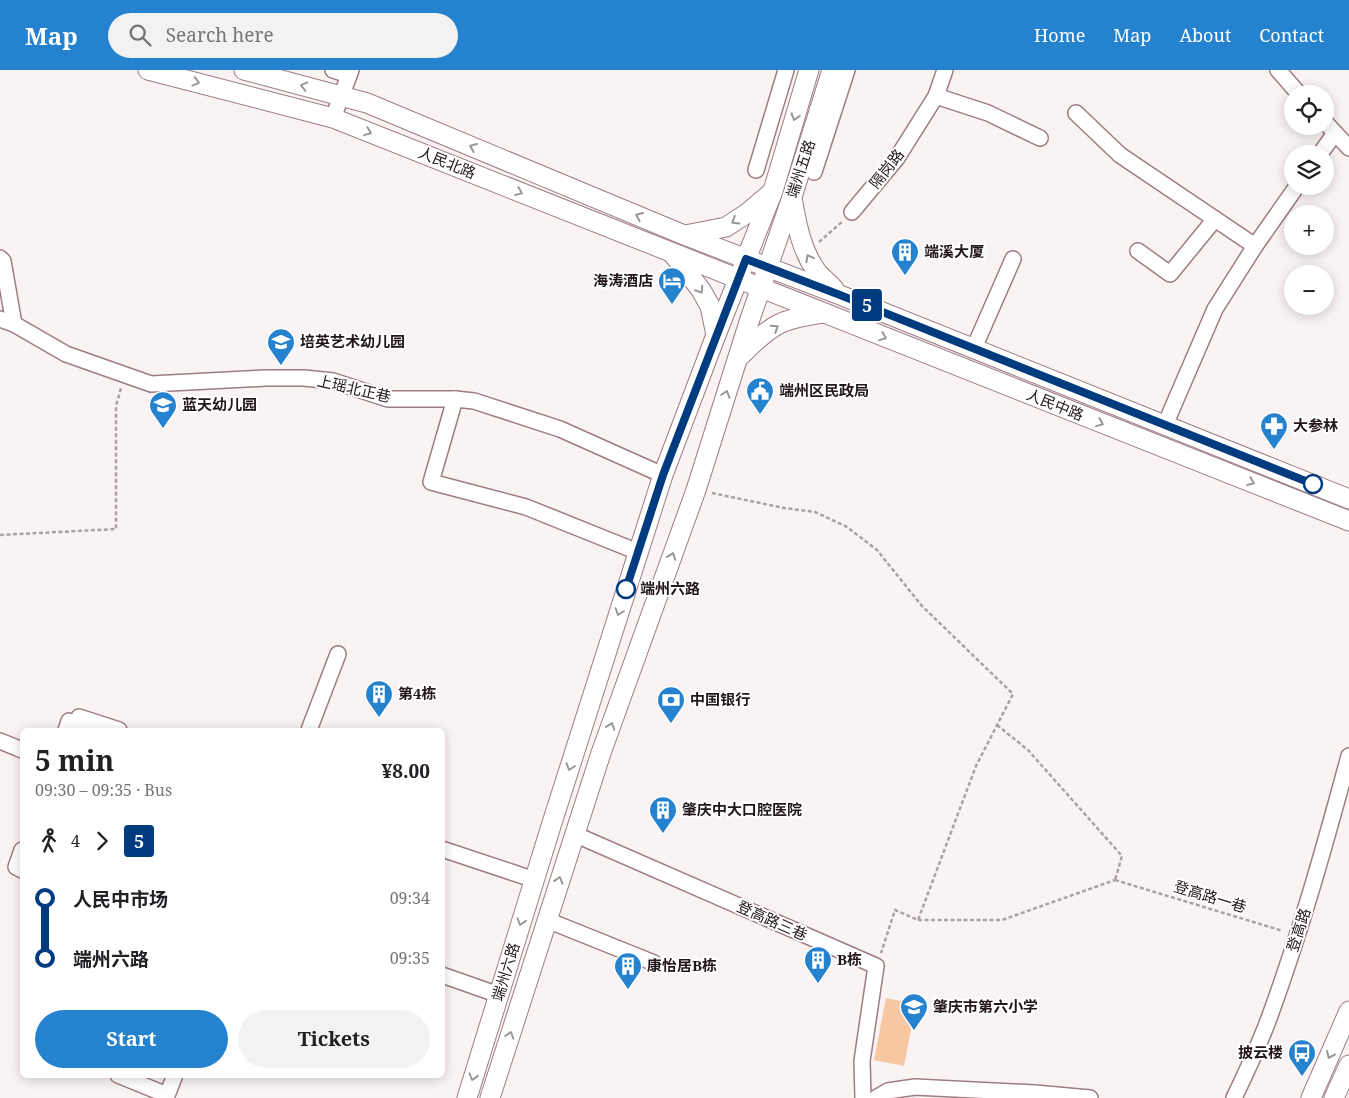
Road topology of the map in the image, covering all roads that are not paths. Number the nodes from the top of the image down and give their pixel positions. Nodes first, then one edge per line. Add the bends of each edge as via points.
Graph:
1 (148, 70) edge
2 (244, 70) edge
3 (333, 70) edge
4 (786, 70) edge
5 (809, 70) edge
6 (832, 70) edge
7 (847, 70) edge
8 (945, 70) edge
9 (1278, 70) edge
10 (350, 72) edge
11 (1291, 85) edge
12 (341, 95) junction
13 (936, 96) junction
14 (1076, 113) dead end
15 (333, 118) junction
16 (1334, 132) edge
17 (1040, 138) dead end
18 (1349, 148) edge
19 (756, 170) dead end
20 (814, 172) dead end
21 (773, 191) junction
22 (1291, 195) edge
23 (792, 197) junction
24 (852, 212) road end
25 (1215, 219) junction
26 (691, 238) junction
27 (1255, 246) junction
28 (1138, 251) dead end
29 (671, 252) junction
30 (0, 258) edge
31 (746, 259) junction
32 (1013, 259) dead end
33 (691, 260) junction
34 (768, 267) junction
35 (738, 279) junction
36 (761, 288) junction
37 (840, 295) junction
38 (822, 313) junction
39 (7, 321) edge
40 (716, 335) junction
41 (974, 348) junction
42 (737, 359) junction
43 (456, 399) junction
44 (1165, 425) junction
45 (663, 475) junction
46 (1349, 498) edge
47 (1349, 521) edge
48 (638, 552) junction
49 (338, 654) dead end
50 (79, 717) dead end
51 (67, 728) edge
52 (86, 728) edge
53 (113, 728) edge
54 (310, 728) edge
55 (0, 741) edge
56 (20, 749) edge
57 (1349, 756) edge
58 (574, 834) junction
59 (445, 849) edge
60 (20, 856) edge
61 (20, 869) edge
62 (534, 880) junction
63 (547, 920) junction
64 (654, 963) dead end
65 (445, 976) edge
66 (499, 995) junction
67 (1349, 1011) edge
68 (1349, 1065) edge
69 (125, 1078) edge
70 (174, 1078) edge
71 (166, 1097) edge
72 (467, 1098) edge
73 (490, 1098) edge
74 (863, 1098) edge
75 (876, 1098) edge
76 (1090, 1098) edge
77 (1234, 1098) edge
78 (1311, 1098) edge
79 (1334, 1098) edge

1 -> 15 main road, 人民北路
12 -> 2 main road, 人民北路
3 - 10 street
4 - 19 street
5 -> 21 main road, 端州五路
6 - 23 main road, 端州五路
7 - 20 street
8 - 13 street, 隔岗路
9 - 11 street
10 - 12 street
12 - 15 street
26 -> 12 main road, 人民北路
13 - 17 street via 988,113
13 - 24 street, 隔岗路 via 897,158
14 - 25 street via 1120,155
15 -> 29 main road, 人民北路
16 - 18 street
21 -> 26 main road via 726,227
21 - 31 main road, 端州五路
22 - 27 street
23 - 34 main road, 端州五路
37 -> 23 main road via 818,272 806,252 798,231
25 - 27 street
25 - 28 street via 1170,274
26 - 31 main road, 人民北路
26 - 33 main road
27 - 44 street via 1215,308
29 - 33 main road, 人民北路
29 -> 40 main road via 710,306
30 - 39 street via 3,261
31 - 34 main road, 人民北路
31 - 35 main road, 端州五路
32 - 41 street
33 - 35 main road, 人民北路
34 - 36 main road, 端州五路
34 - 37 main road, 人民中路
35 - 36 main road, 人民北路
35 - 40 main road, 端州六路
36 - 38 main road, 人民中路
36 - 42 main road, 端州六路
37 - 41 main road, 人民中路
42 -> 38 main road via 779,324
38 -> 47 main road, 人民中路
39 - 43 street, 上瑶北正巷 via 66,354 152,384 304,378 333,381 388,399
40 - 45 main road, 端州六路
41 - 44 main road, 人民中路
58 -> 42 main road, 端州六路 via 696,490
43 - 45 street, 上瑶北正巷 via 474,401 560,428
43 - 48 street via 431,482 526,507
44 - 46 main road, 人民中路
45 - 48 main road, 端州六路
48 -> 62 main road, 端州六路
49 - 54 street
50 - 53 street
51 - 52 street via 70,722
55 - 56 street
57 - 77 street, 登高路 via 1298,935 1267,1023
63 -> 58 main road, 端州六路
58 - 74 street, 登高路三巷 via 876,966 862,1060
59 - 62 street
60 - 61 street via 16,867
62 -> 66 main road, 端州六路
63 - 64 street
73 -> 63 main road, 端州六路
65 - 66 street
66 -> 72 main road, 端州六路
67 -> 78 main road
68 - 79 main road
69 - 71 street
70 - 71 street
75 - 76 street via 888,1091 915,1087

